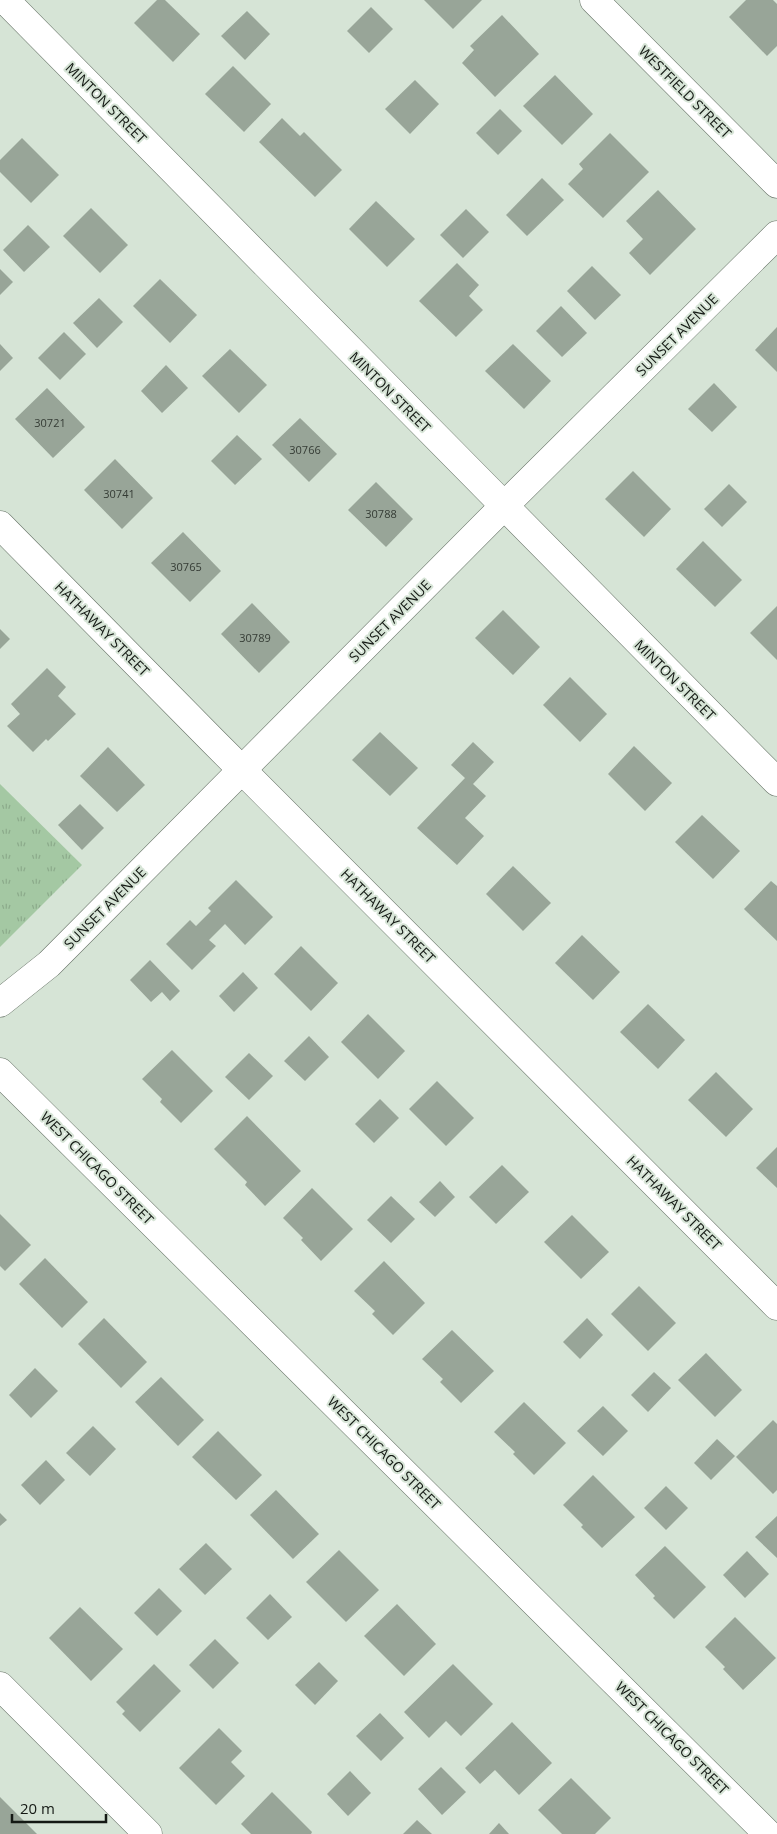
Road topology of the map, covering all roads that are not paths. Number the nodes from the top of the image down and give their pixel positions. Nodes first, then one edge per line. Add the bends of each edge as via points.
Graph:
1 (5, 0) edge
2 (594, 0) edge
3 (777, 184) edge
4 (777, 235) edge
5 (504, 506) junction
6 (0, 525) edge
7 (242, 769) junction
8 (777, 782) edge
9 (0, 1003) edge
10 (0, 1072) edge
11 (777, 1306) edge
12 (0, 1686) edge
13 (148, 1834) edge
14 (768, 1834) edge

1 - 5 street, MINTON STREET
2 - 3 street, WESTFIELD STREET
4 - 5 street, SUNSET AVENUE
5 - 7 street, SUNSET AVENUE
5 - 8 street, MINTON STREET
6 - 7 street, HATHAWAY STREET
7 - 9 street, SUNSET AVENUE via 49,964
7 - 11 street, HATHAWAY STREET
10 - 14 street, WEST CHICAGO STREET
12 - 13 street

